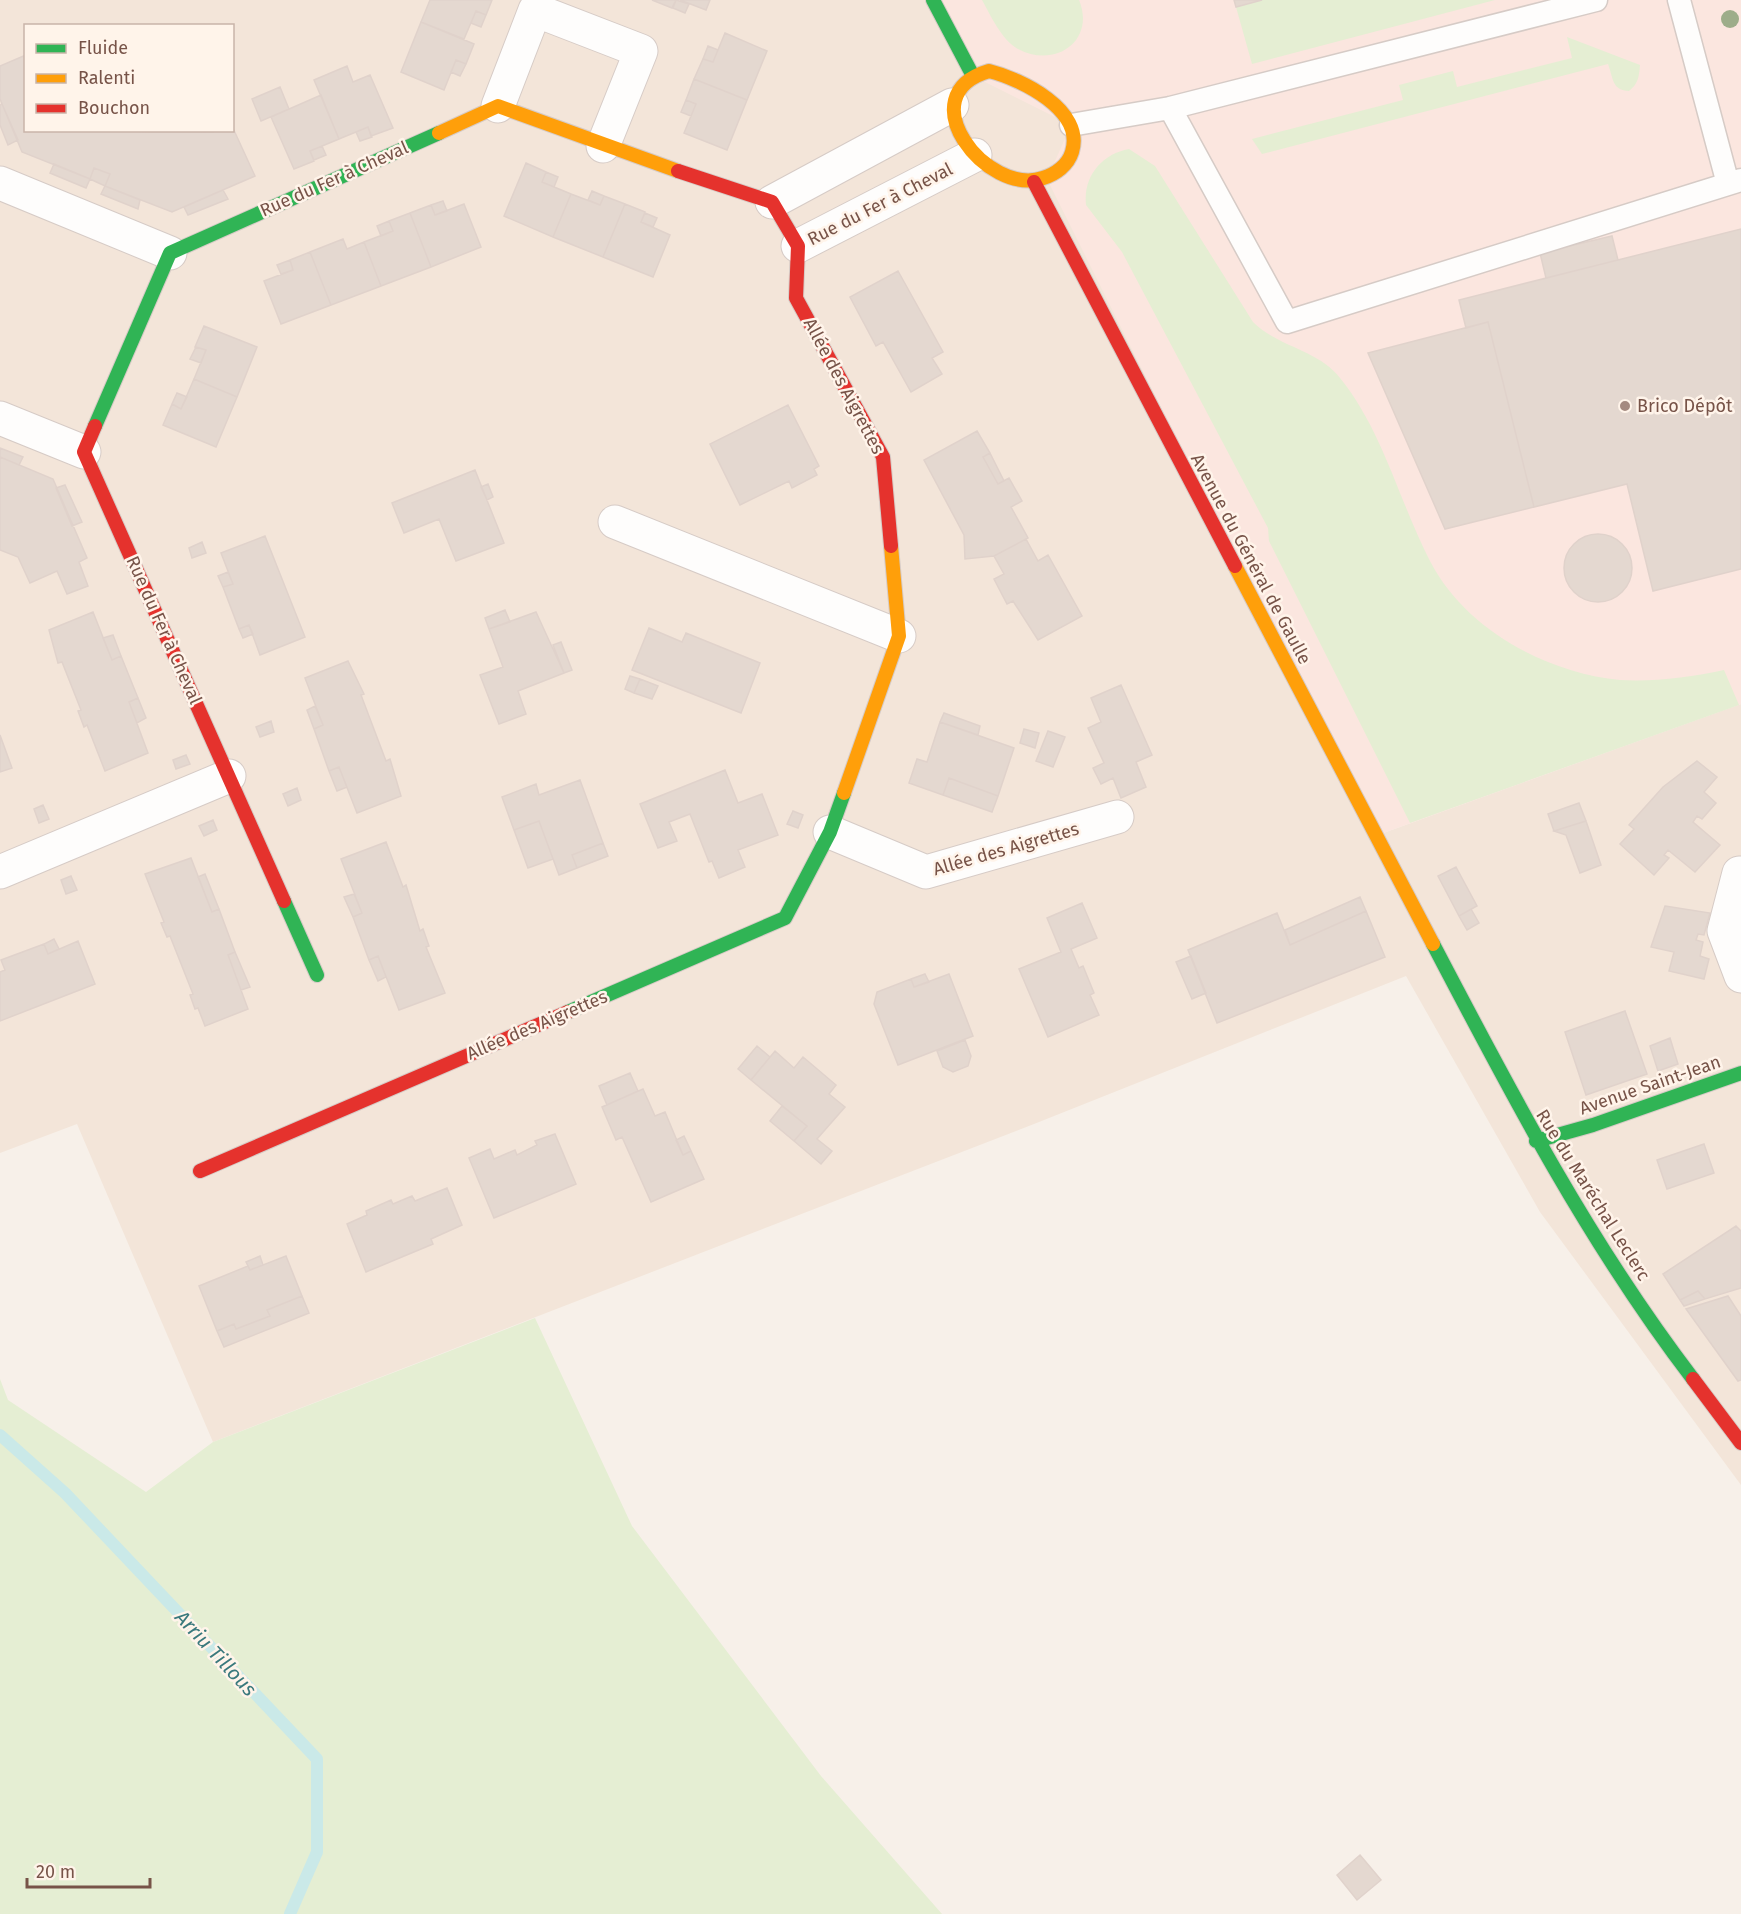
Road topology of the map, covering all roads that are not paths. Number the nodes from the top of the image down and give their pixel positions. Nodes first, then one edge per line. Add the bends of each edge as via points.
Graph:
1 (933, 0) edge
2 (1596, 0) edge
3 (1679, 0) edge
4 (973, 76) junction
5 (952, 105) junction
6 (498, 106) junction
7 (1170, 108) junction
8 (1071, 125) junction
9 (603, 146) junction
10 (975, 155) junction
11 (1034, 182) junction
12 (1735, 182) edge
13 (0, 183) edge
14 (772, 202) junction
15 (798, 246) junction
16 (170, 253) junction
17 (0, 418) edge
18 (84, 452) junction
19 (615, 522) dead end
20 (899, 636) junction
21 (229, 776) junction
22 (1117, 817) dead end
23 (830, 832) junction
24 (0, 872) edge
25 (1739, 873) dead end
26 (1435, 953) joint
27 (317, 975) dead end
28 (1741, 975) edge
29 (1741, 1073) edge
30 (1536, 1141) junction
31 (200, 1171) dead end
32 (1741, 1443) edge

1 - 4 street
2 - 7 lane
3 - 12 lane
4 - 5 street
4 - 8 street via 989,71 1005,73 1023,82 1051,100
5 - 10 street via 952,124 962,143
5 - 14 street
6 - 9 street
6 - 9 street via 535,10 641,51
6 - 16 street, Rue du Fer à Cheval
7 - 8 lane
7 - 12 lane via 1287,322
8 - 11 street via 1075,138 1071,156 1059,171
9 - 14 street
10 - 11 street via 1010,175
10 - 15 street, Rue du Fer à Cheval
11 - 26 street, Avenue du Général de Gaulle
13 - 16 street
14 - 15 street, Rue du Fer à Cheval
15 - 20 street, Allée des Aigrettes via 796,298 883,458
16 - 18 street
17 - 18 street
18 - 21 street, Rue du Fer à Cheval
19 - 20 street
20 - 23 street, Allée des Aigrettes
21 - 24 street
21 - 27 street, Rue du Fer à Cheval
22 - 23 street, Allée des Aigrettes via 926,872
23 - 31 street, Allée des Aigrettes via 785,918
25 - 28 street via 1724,931
26 - 30 street, Rue du Maréchal Leclerc
29 - 30 street, Avenue Saint-Jean
30 - 32 street, Rue du Maréchal Leclerc via 1594,1239

